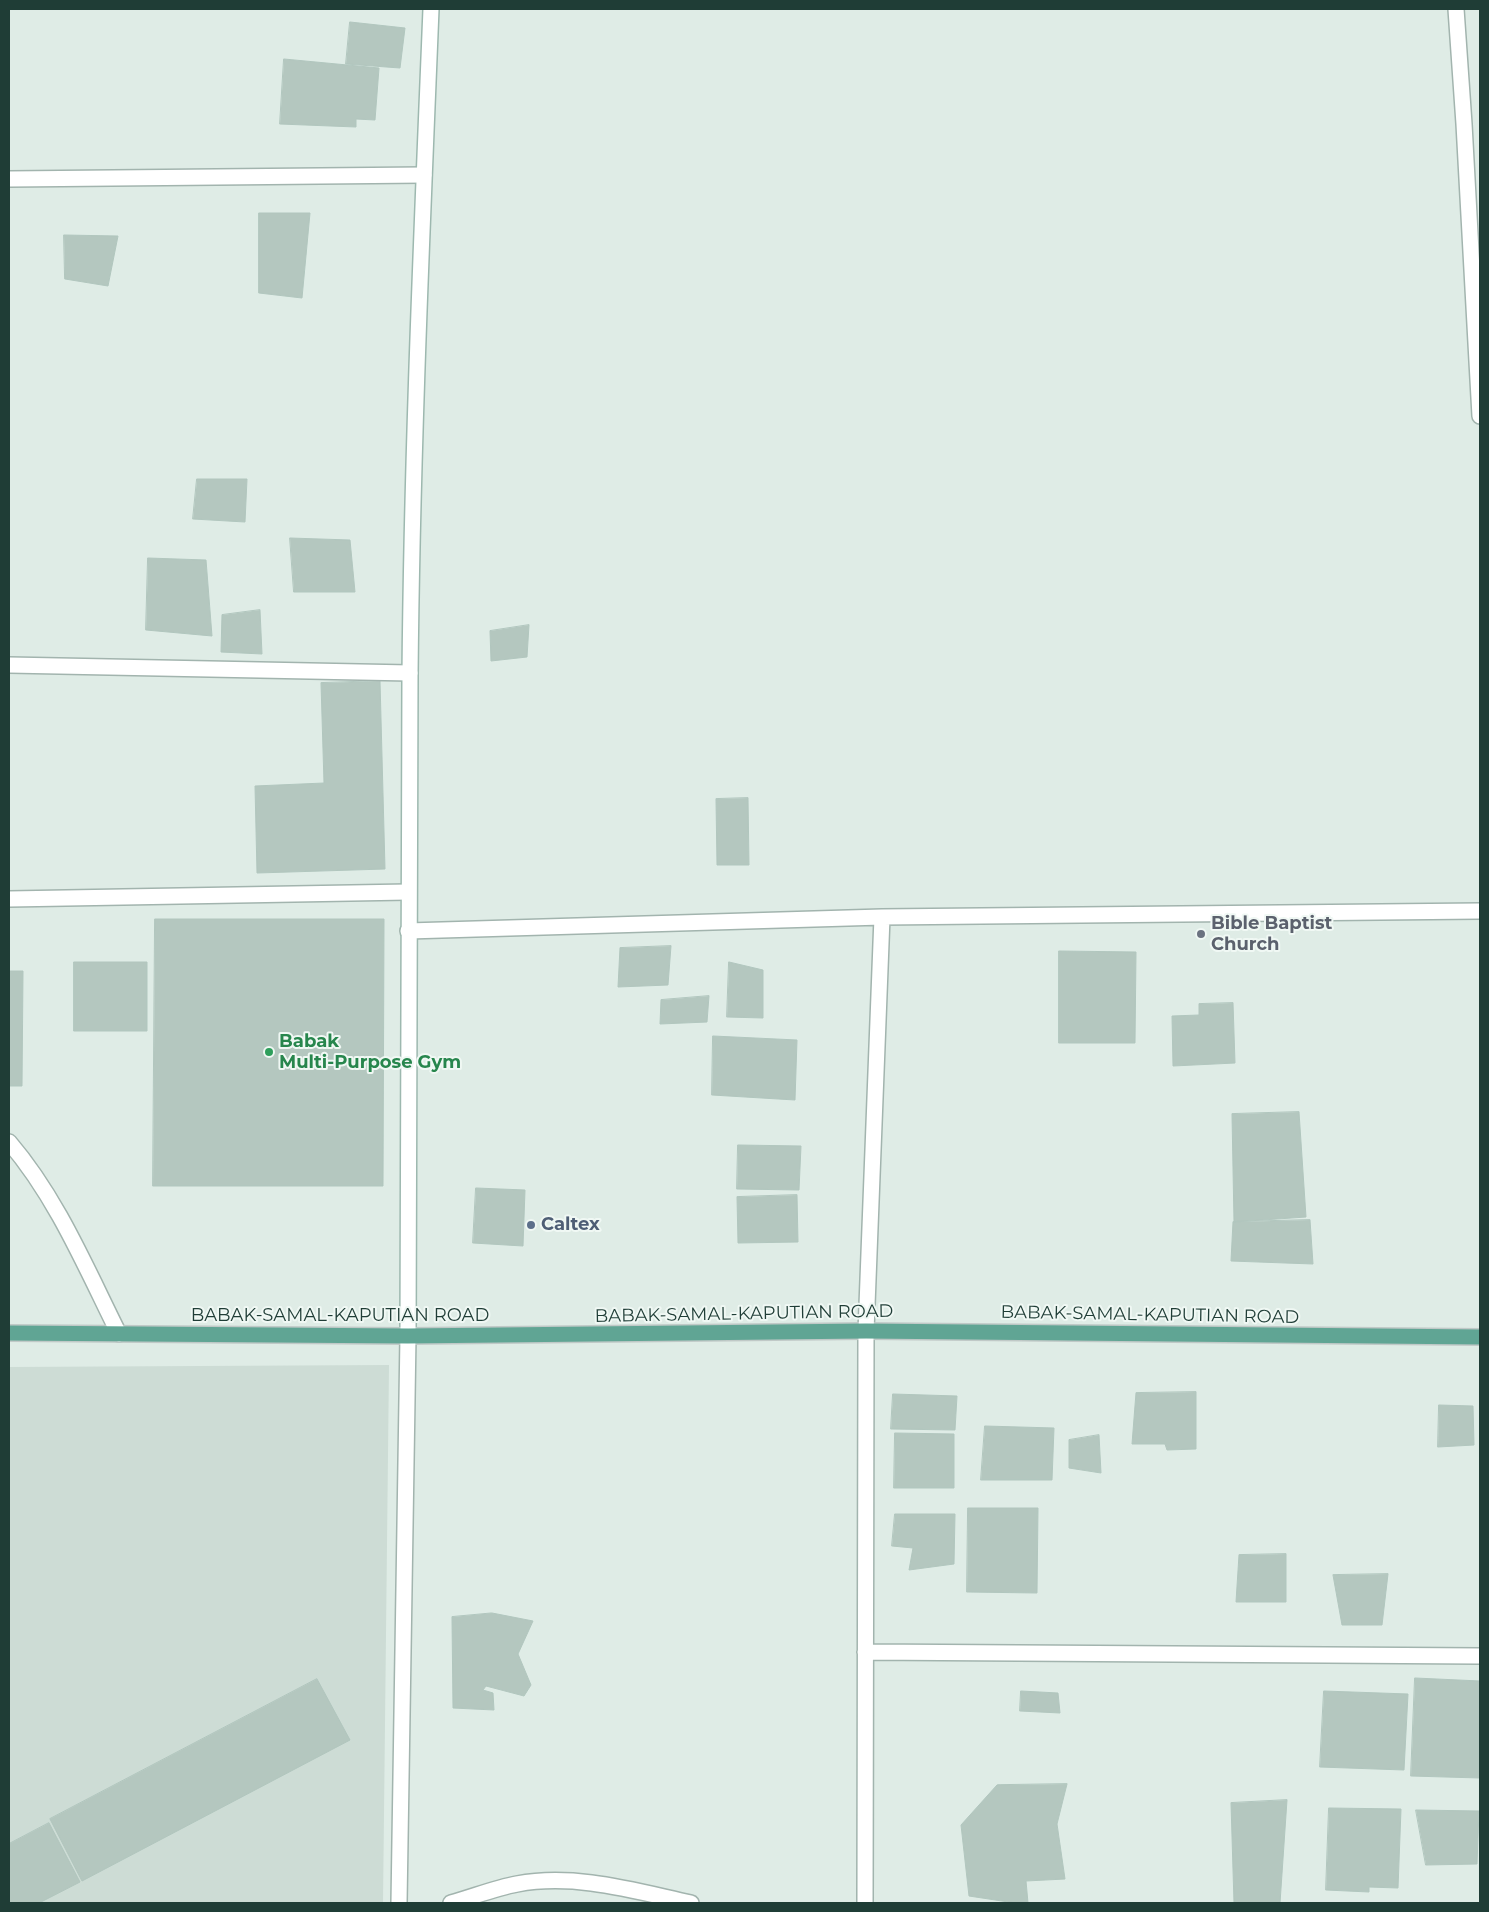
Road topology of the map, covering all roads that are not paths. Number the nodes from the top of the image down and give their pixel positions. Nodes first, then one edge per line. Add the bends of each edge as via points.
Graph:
1 (431, 9) edge
2 (1456, 9) edge
3 (424, 175) junction
4 (9, 179) edge
5 (1480, 416) edge
6 (9, 665) edge
7 (410, 674) junction
8 (408, 892) junction
9 (9, 899) edge
10 (1480, 911) edge
11 (882, 917) junction
12 (408, 932) junction
13 (9, 1142) edge
14 (866, 1331) junction
15 (9, 1333) edge
16 (119, 1334) junction
17 (408, 1336) junction
18 (1480, 1337) edge
19 (865, 1652) junction
20 (1480, 1656) edge
21 (399, 1903) edge
22 (451, 1903) edge
23 (691, 1903) edge
24 (865, 1903) edge

1 - 3 street
2 - 5 street
3 - 4 street
3 - 7 street
6 - 7 street
7 - 8 street
8 - 9 street
8 - 12 street
10 - 11 street
11 - 12 street
11 - 14 street
12 - 17 street
13 - 16 street via 28,1164 57,1211
14 - 17 main road, BABAK-SAMAL-KAPUTIAN ROAD
14 - 18 main road, BABAK-SAMAL-KAPUTIAN ROAD
14 - 19 street
15 - 16 main road, BABAK-SAMAL-KAPUTIAN ROAD
16 - 17 main road, BABAK-SAMAL-KAPUTIAN ROAD
17 - 21 street
19 - 20 street
19 - 24 street
22 - 23 street via 517,1884 552,1880 608,1885

